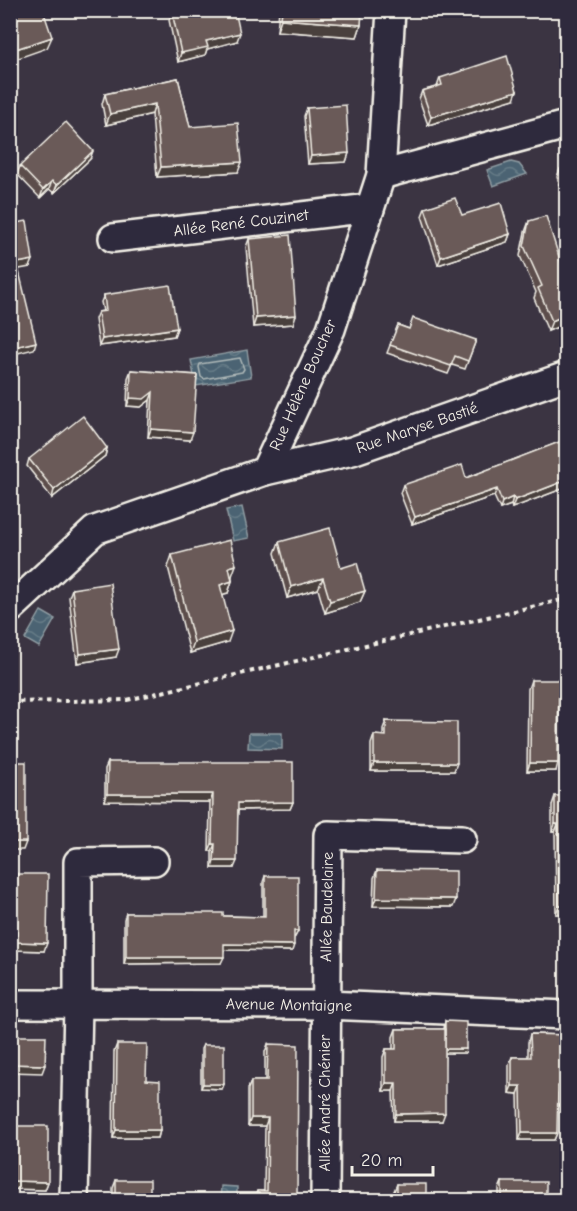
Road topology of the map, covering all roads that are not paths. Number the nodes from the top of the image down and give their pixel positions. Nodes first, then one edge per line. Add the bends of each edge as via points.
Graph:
1 (391, 10) edge
2 (567, 125) edge
3 (381, 174) junction
4 (370, 208) junction
5 (113, 238) dead end
6 (567, 376) edge
7 (265, 471) junction
8 (10, 609) edge
9 (462, 839) dead end
10 (154, 861) dead end
11 (78, 1003) junction
12 (10, 1004) edge
13 (326, 1005) junction
14 (567, 1015) edge
15 (74, 1200) edge
16 (325, 1200) edge

1 - 3 street, Rue Hélène Boucher
2 - 3 street
3 - 4 street, Rue Hélène Boucher
4 - 5 street, Allée René Couzinet
4 - 7 street, Rue Hélène Boucher via 331,329
6 - 7 street, Rue Maryse Bastié via 352,451
7 - 8 street, Rue Hélène Boucher via 95,530
9 - 13 street, Allée Baudelaire via 328,835
10 - 11 street via 78,862
11 - 12 street, Avenue Montaigne
11 - 13 street, Avenue Montaigne
11 - 15 street
13 - 14 street, Avenue Montaigne
13 - 16 street, Allée André Chénier

